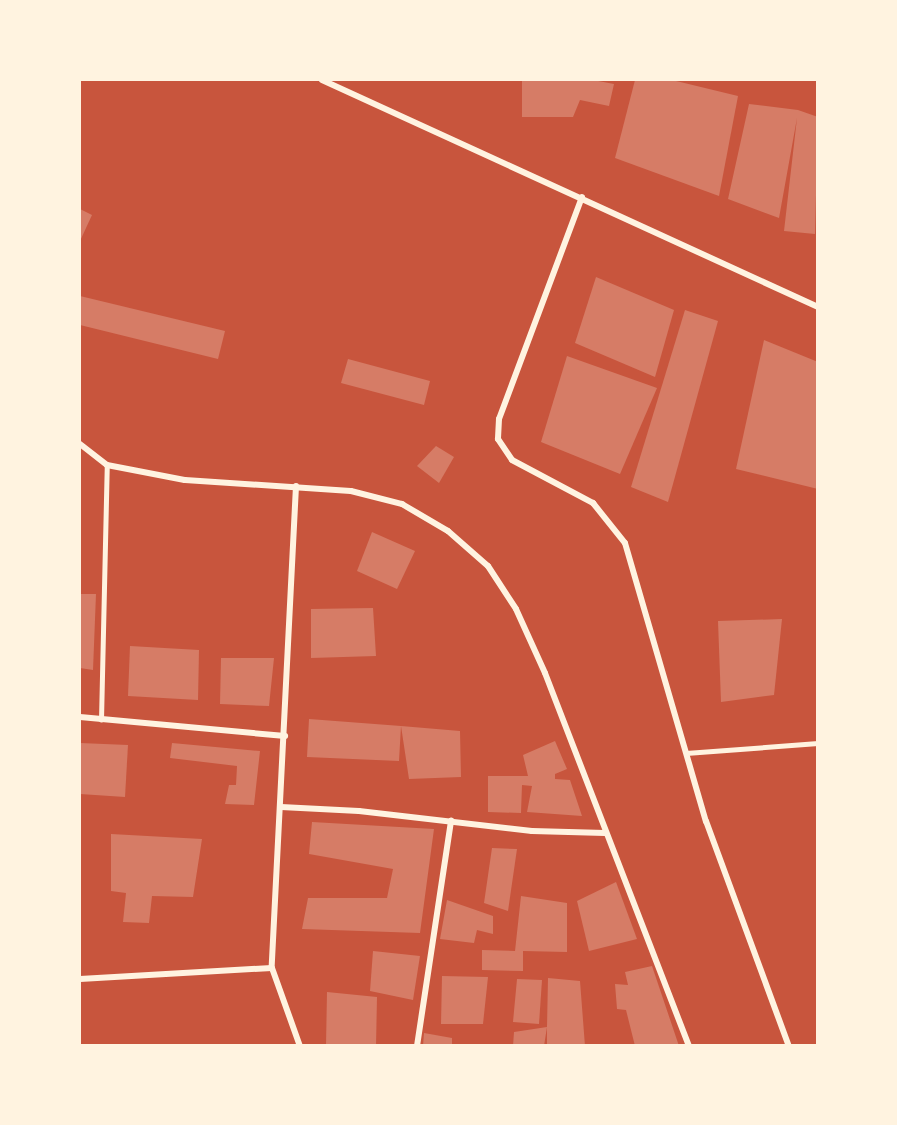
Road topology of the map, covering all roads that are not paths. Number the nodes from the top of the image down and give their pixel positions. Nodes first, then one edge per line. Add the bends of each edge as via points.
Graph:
1 (322, 80) edge
2 (582, 197) junction
3 (818, 307) edge
4 (80, 444) edge
5 (107, 465) junction
6 (296, 486) junction
7 (80, 717) edge
8 (101, 720) junction
9 (285, 736) junction
10 (818, 743) edge
11 (685, 753) junction
12 (281, 807) junction
13 (451, 821) junction
14 (605, 833) junction
15 (272, 968) junction
16 (80, 979) edge
17 (300, 1046) edge
18 (417, 1046) edge
19 (689, 1046) edge
20 (789, 1046) edge

1 - 2 street
2 - 3 street
2 - 11 street via 499,419 498,439 512,460 593,503 625,543
4 - 5 street
5 - 6 street via 185,480
5 - 8 lane
6 - 9 street
6 - 14 street via 351,491 402,504 448,531 488,566 516,609 545,673
7 - 8 street
8 - 9 street
9 - 12 street
10 - 11 lane
11 - 20 street
12 - 13 street
12 - 15 street
13 - 14 street via 532,831
13 - 18 street
14 - 19 street
15 - 16 street
15 - 17 street

